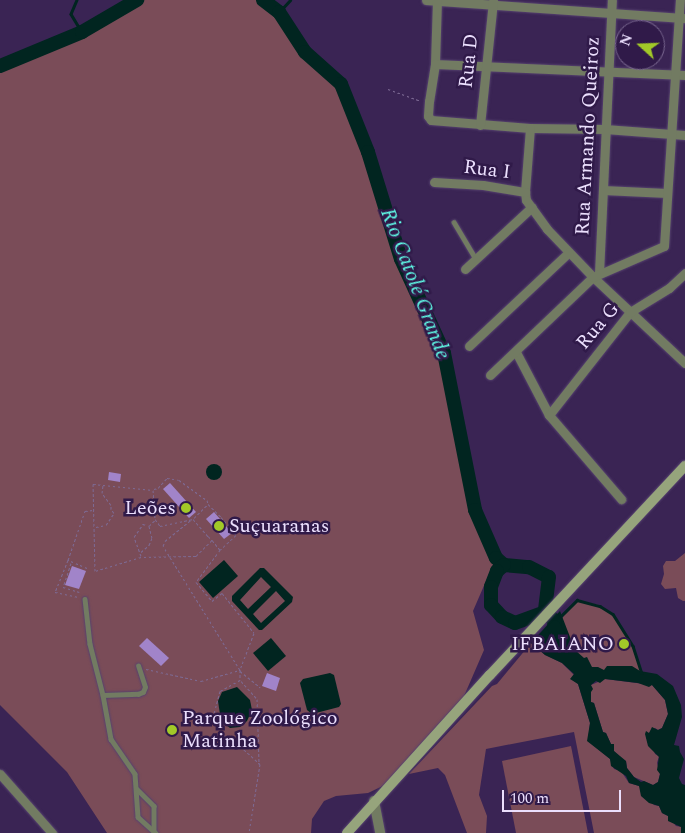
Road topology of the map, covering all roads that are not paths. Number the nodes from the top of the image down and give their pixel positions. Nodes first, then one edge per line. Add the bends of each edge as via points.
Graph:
1 (426, 0) edge
2 (437, 0) edge
3 (612, 0) edge
4 (680, 0) edge
5 (493, 3) edge
6 (612, 14) junction
7 (682, 18) edge
8 (435, 64) junction
9 (487, 66) junction
10 (608, 72) junction
11 (681, 75) edge
12 (480, 125) junction
13 (530, 128) junction
14 (605, 129) junction
15 (671, 134) junction
16 (685, 135) edge
17 (434, 182) dead end
18 (603, 190) junction
19 (525, 192) junction
20 (667, 193) junction
21 (532, 207) junction
22 (454, 222) dead end
23 (568, 252) junction
24 (476, 259) junction
25 (465, 269) dead end
26 (685, 272) edge
27 (596, 275) junction
28 (630, 312) junction
29 (469, 346) dead end
30 (516, 352) junction
31 (685, 363) edge
32 (490, 375) dead end
33 (549, 415) junction
34 (685, 466) edge
35 (621, 499) dead end
36 (83, 598) road end
37 (138, 666) road end
38 (103, 695) junction
39 (1, 777) edge
40 (137, 789) junction
41 (374, 801) junction
42 (155, 832) edge
43 (52, 833) edge
44 (347, 833) edge
45 (380, 833) edge

1 - 2 street
2 - 5 street
2 - 8 street
3 - 6 street, Rua Armando Queiroz
4 - 7 street
5 - 6 street
5 - 9 street, Rua D
6 - 7 street
6 - 10 street, Rua Armando Queiroz
7 - 11 street
8 - 9 street
8 - 12 street via 428,116 431,120
9 - 10 street
9 - 12 street, Rua D
10 - 11 street
10 - 14 street, Rua Armando Queiroz
11 - 15 street
12 - 13 street
13 - 14 street
13 - 19 street
14 - 15 street
14 - 18 street, Rua Armando Queiroz
15 - 16 street
15 - 20 street
17 - 19 street, Rua I
18 - 20 street
18 - 27 street, Rua Armando Queiroz
19 - 21 street, Rua I
20 - 27 street via 664,246
21 - 23 street, Rua I
21 - 24 street
22 - 24 lane
23 - 27 street, Rua I
23 - 29 street
24 - 25 street
26 - 28 street, Rua G via 669,288
27 - 28 street, Rua I
27 - 30 street
28 - 31 street, Rua I
28 - 33 street, Rua G
30 - 32 street
30 - 33 street
33 - 35 street
34 - 41 main road
36 - 38 lane
37 - 38 lane via 145,686 143,692
38 - 40 lane via 111,739 134,774
39 - 43 street
40 - 42 lane via 155,808
40 - 42 lane via 138,817
41 - 44 main road
41 - 45 street

